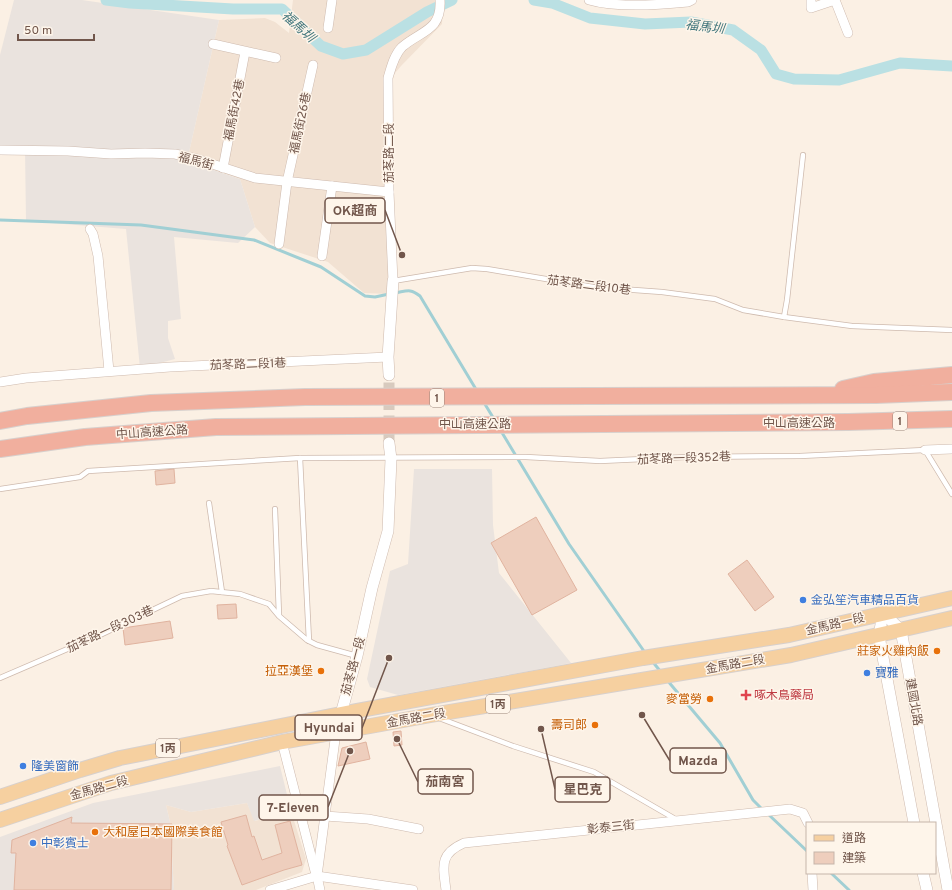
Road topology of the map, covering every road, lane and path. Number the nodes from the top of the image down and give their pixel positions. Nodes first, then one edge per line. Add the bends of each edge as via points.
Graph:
1 (332, 0) edge
2 (589, 0) edge
3 (692, 0) edge
4 (811, 0) edge
5 (440, 3) edge
6 (328, 28) dead end
7 (848, 33) dead end
8 (213, 44) dead end
9 (245, 52) junction
10 (276, 58) dead end
11 (313, 64) dead end
12 (0, 150) edge
13 (803, 155) dead end
14 (223, 168) junction
15 (287, 182) junction
16 (332, 186) junction
17 (389, 192) junction
18 (90, 229) dead end
19 (279, 244) dead end
20 (322, 256) dead end
21 (392, 289) junction
22 (784, 317) junction
23 (952, 330) edge
24 (388, 357) junction
25 (109, 371) junction
26 (389, 375) tunnel mouth
27 (952, 375) edge
28 (0, 382) edge
29 (952, 392) edge
30 (815, 396) junction
31 (952, 419) edge
32 (0, 421) edge
33 (888, 422) junction
34 (952, 429) edge
35 (389, 443) tunnel mouth
36 (0, 449) edge
37 (952, 449) edge
38 (925, 450) junction
39 (300, 458) junction
40 (392, 458) junction
41 (0, 489) edge
42 (952, 494) edge
43 (209, 503) dead end
44 (274, 509) dead end
45 (222, 592) junction
46 (952, 598) edge
47 (883, 613) junction
48 (279, 616) junction
49 (952, 618) edge
50 (901, 630) junction
51 (789, 634) joint
52 (879, 636) junction
53 (310, 641) junction
54 (791, 655) joint
55 (357, 656) junction
56 (0, 678) edge
57 (340, 714) junction
58 (432, 715) junction
59 (336, 732) junction
60 (282, 742) junction
61 (0, 797) edge
62 (325, 816) junction
63 (0, 820) edge
64 (678, 820) junction
65 (808, 822) edge
66 (914, 822) edge
67 (936, 822) edge
68 (936, 824) edge
69 (419, 829) dead end
70 (812, 874) edge
71 (923, 874) edge
72 (317, 876) junction
73 (270, 890) edge
74 (320, 890) edge
75 (413, 890) edge
76 (446, 890) edge
77 (813, 890) edge
78 (926, 890) edge
79 (948, 890) edge

1 - 6 street
2 - 3 street via 601,4 658,5
4 - 7 street via 811,8 835,0
5 - 17 street, 茄苳路二段 via 436,22 402,48 393,62 388,78
8 - 9 street
9 - 10 street
9 - 14 street, 福馬街42巷
11 - 15 street, 福馬街26巷
12 - 14 street, 福馬街 via 175,154
13 - 22 lane
14 - 15 street, 福馬街 via 255,178
15 - 16 street, 福馬街
15 - 19 street, 福馬街26巷
16 - 17 street, 福馬街
16 - 20 street
17 - 21 street, 茄苳路二段
18 - 25 street via 98,256
21 - 22 lane, 茄苳路二段10巷 via 472,268 487,269 593,287 715,299 744,310
21 - 24 street, 茄苳路二段
22 - 23 lane, 茄苳路二段10巷 via 852,326
24 - 25 street, 茄苳路二段1巷
24 - 26 street, 茄苳路二段
25 - 28 street, 茄苳路二段1巷
27 - 30 highway via 874,382
29 - 30 highway, 1
30 - 32 highway, 1 via 305,397 151,404
31 - 33 highway, 中山高速公路 / 1
33 - 34 highway
33 - 36 highway, 中山高速公路 / 1 via 216,427 85,437
35 - 40 street, 茄苳路一段
37 - 38 street
38 - 40 lane, 茄苳路一段352巷 via 600,461
38 - 42 lane
39 - 40 lane, 茄苳路一段352巷
39 - 41 lane, 茄苳路一段352巷 via 88,471 80,477
39 - 53 lane
40 - 55 street, 茄苳路一段 via 388,531
43 - 45 lane
44 - 48 lane
45 - 48 lane, 茄苳路一段303巷 via 240,594 269,604
45 - 56 lane, 茄苳路一段303巷 via 210,591 182,596
46 - 47 main road, 金馬路一段 / 1丙
47 - 50 street
47 - 51 main road, 金馬路一段 / 1丙
47 - 52 street, 建國北路
48 - 53 lane, 茄苳路一段303巷
49 - 50 main road, 金馬路一段 / 1丙
50 - 52 main road, 金馬路一段 / 1丙
50 - 67 street, 建國北路
51 - 57 main road, 金馬路二段 / 1丙 via 648,657
52 - 54 main road, 金馬路一段 / 1丙
52 - 66 street, 建國北路
53 - 55 lane, 茄苳路一段303巷
54 - 58 main road, 金馬路二段 / 1丙
55 - 57 street, 茄苳路一段
57 - 59 street, 茄苳路一段
57 - 61 main road, 金馬路二段 / 1丙 via 120,758
58 - 59 main road, 金馬路二段 / 1丙
58 - 64 lane via 513,746 594,772
59 - 60 main road, 金馬路二段 / 1丙
59 - 62 street, 茄苳路一段
60 - 63 main road, 金馬路二段 / 1丙 via 111,783
60 - 72 street
62 - 69 street via 368,819
62 - 72 street, 茄苳路一段
64 - 65 street, 彰泰三街 via 790,809 803,813
64 - 76 street, 彰泰三街 via 464,843 453,848 445,857 443,867
68 - 79 street, 建國北路
70 - 77 street
71 - 78 street
72 - 73 street
72 - 74 street, 茄苳路一段
72 - 75 street

